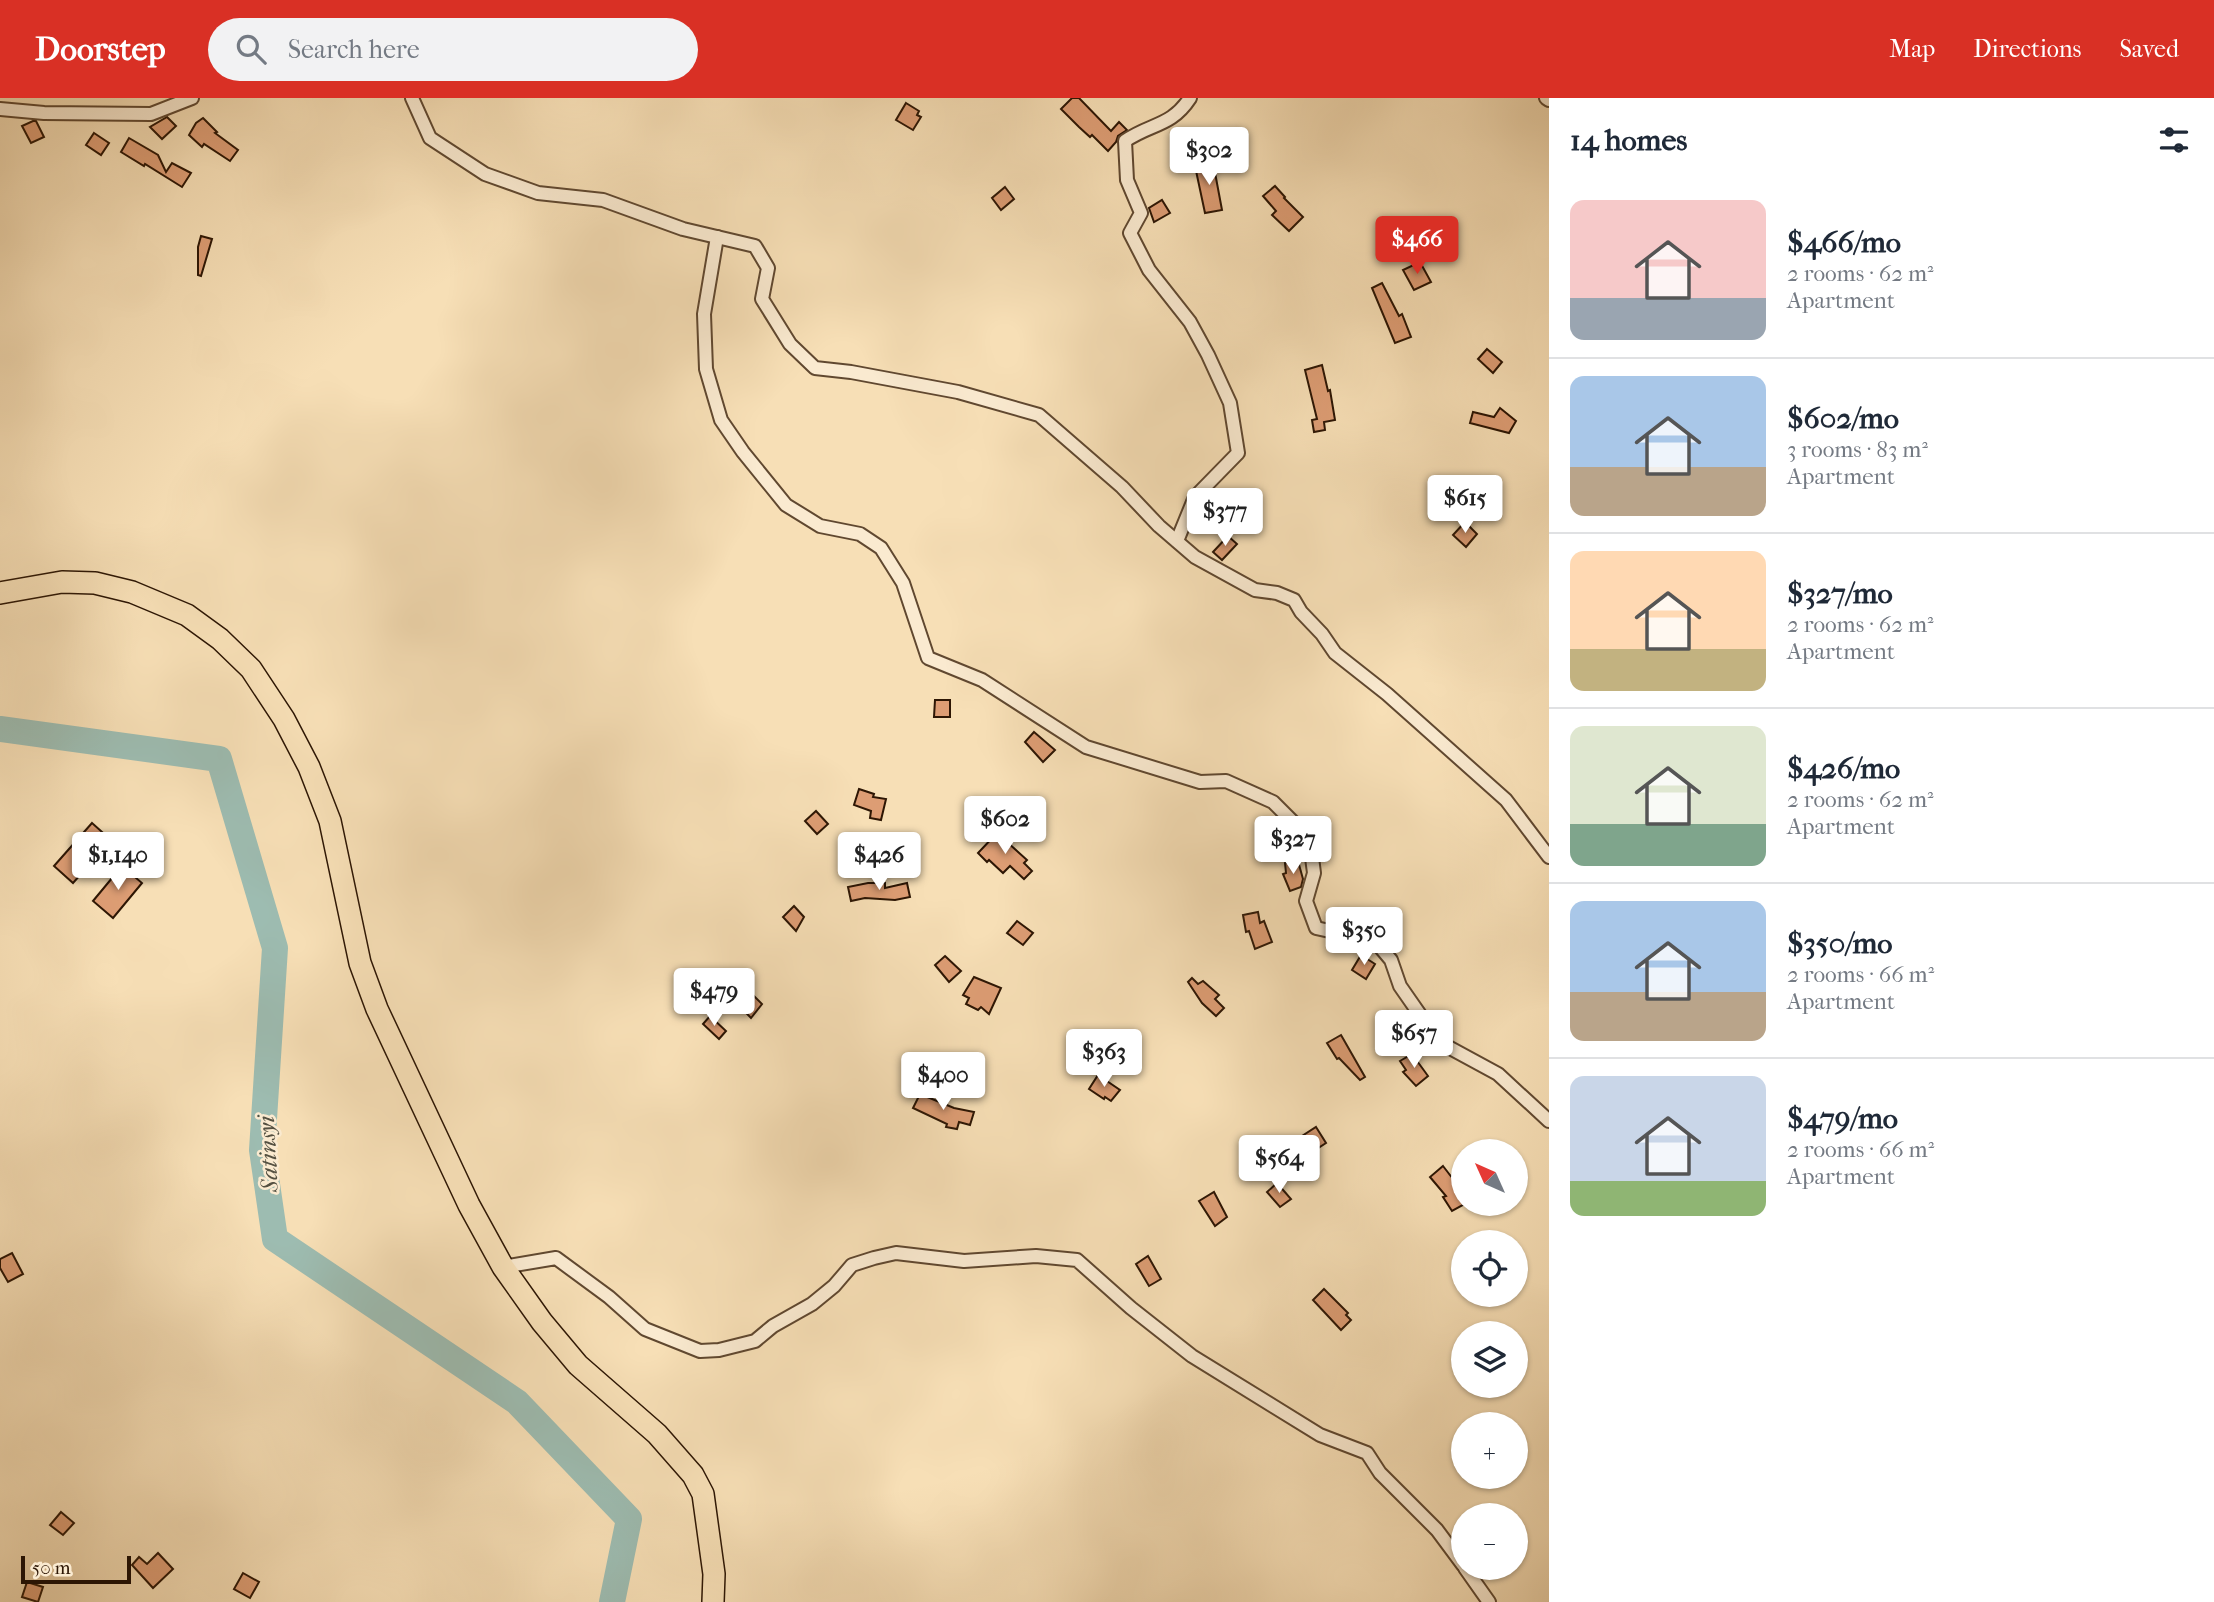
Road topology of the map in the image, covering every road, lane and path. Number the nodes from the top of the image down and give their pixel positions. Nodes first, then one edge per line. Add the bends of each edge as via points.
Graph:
1 (192, 98) edge
2 (412, 98) edge
3 (1190, 98) edge
4 (0, 109) edge
5 (717, 237) junction
6 (1177, 541) junction
7 (0, 593) edge
8 (1549, 857) edge
9 (1549, 1121) edge
10 (503, 1267) junction
11 (1451, 1549) edge
12 (1474, 1580) edge
13 (713, 1602) edge
14 (1489, 1602) edge

1 - 4 street via 151,114
2 - 5 street via 430,138 485,174 538,193 603,200
3 - 6 street via 1169,122 1141,130 1125,141 1127,180 1141,213 1130,233 1149,271 1190,322 1209,355 1230,403 1238,453 1195,497
5 - 6 street via 755,246 768,268 762,299 790,344 815,368 958,391 1039,415 1122,486
5 - 9 street via 704,314 706,369 721,420 786,505 820,526 860,534 881,548 903,583 928,658 982,680 1086,747 1200,782 1226,781 1273,802 1307,836 1314,873 1306,901 1316,928 1375,941 1391,960 1399,986 1439,1042 1498,1074
6 - 8 street via 1195,557 1243,584 1294,600 1335,653 1506,800
7 - 10 main road via 62,582 95,583 132,592 187,615 251,669 309,766 330,821 360,963 377,1009
10 - 11 street via 556,1258 645,1329 700,1351 755,1340 812,1304 852,1265 874,1258 896,1253 964,1261 1036,1256 1077,1260 1192,1356 1320,1434 1367,1453
10 - 13 main road via 578,1365 657,1434 693,1475 703,1494 714,1574
12 - 14 street

